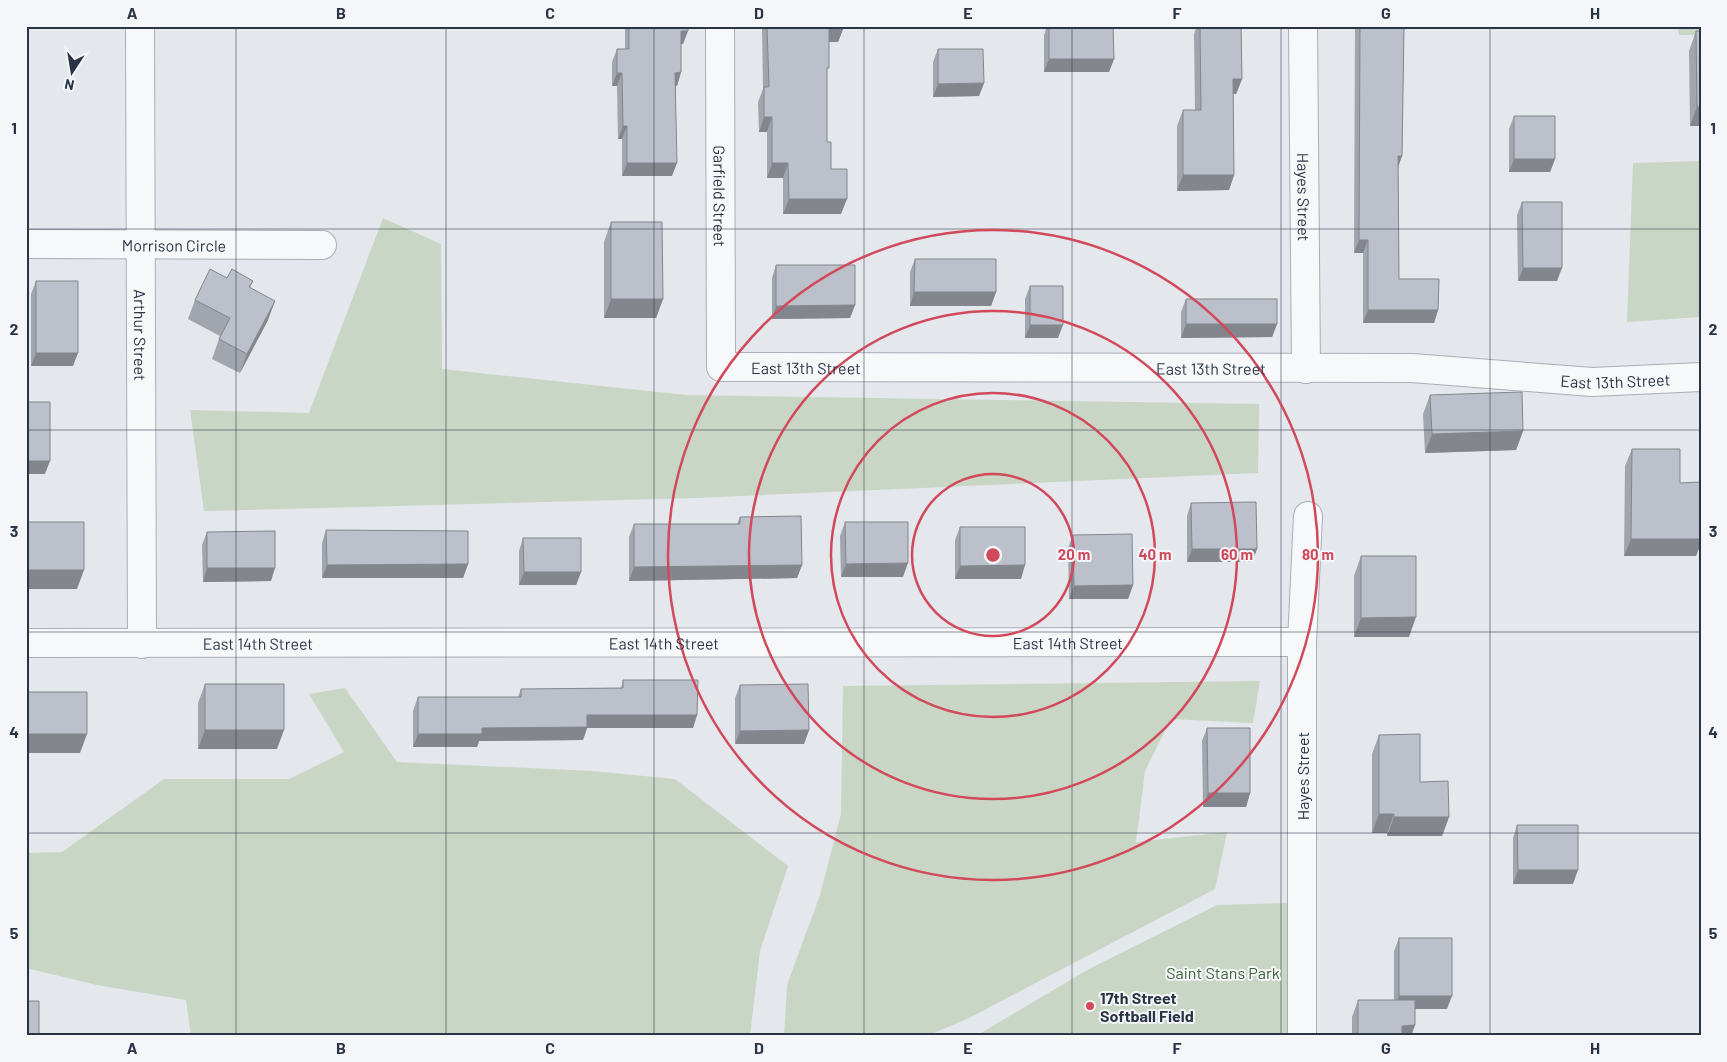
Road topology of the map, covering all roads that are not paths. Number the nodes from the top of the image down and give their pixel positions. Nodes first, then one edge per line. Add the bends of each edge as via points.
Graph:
1 (140, 26) edge
2 (720, 26) edge
3 (1303, 26) edge
4 (26, 244) edge
5 (140, 244) junction
6 (322, 245) dead end
7 (721, 367) joint
8 (1306, 369) junction
9 (1701, 377) edge
10 (1308, 516) dead end
11 (1302, 642) junction
12 (26, 643) edge
13 (142, 644) junction
14 (1302, 1036) edge

1 - 5 street, Arthur Street
2 - 7 street, Garfield Street
3 - 8 street, Hayes Street
4 - 5 street, Morrison Circle
5 - 6 street, Morrison Circle
5 - 13 street, Arthur Street
7 - 8 street, East 13th Street
8 - 9 street, East 13th Street via 1412,368 1592,382
10 - 11 street, Hayes Street
11 - 13 street, East 14th Street
11 - 14 street, Hayes Street
12 - 13 street, East 14th Street

